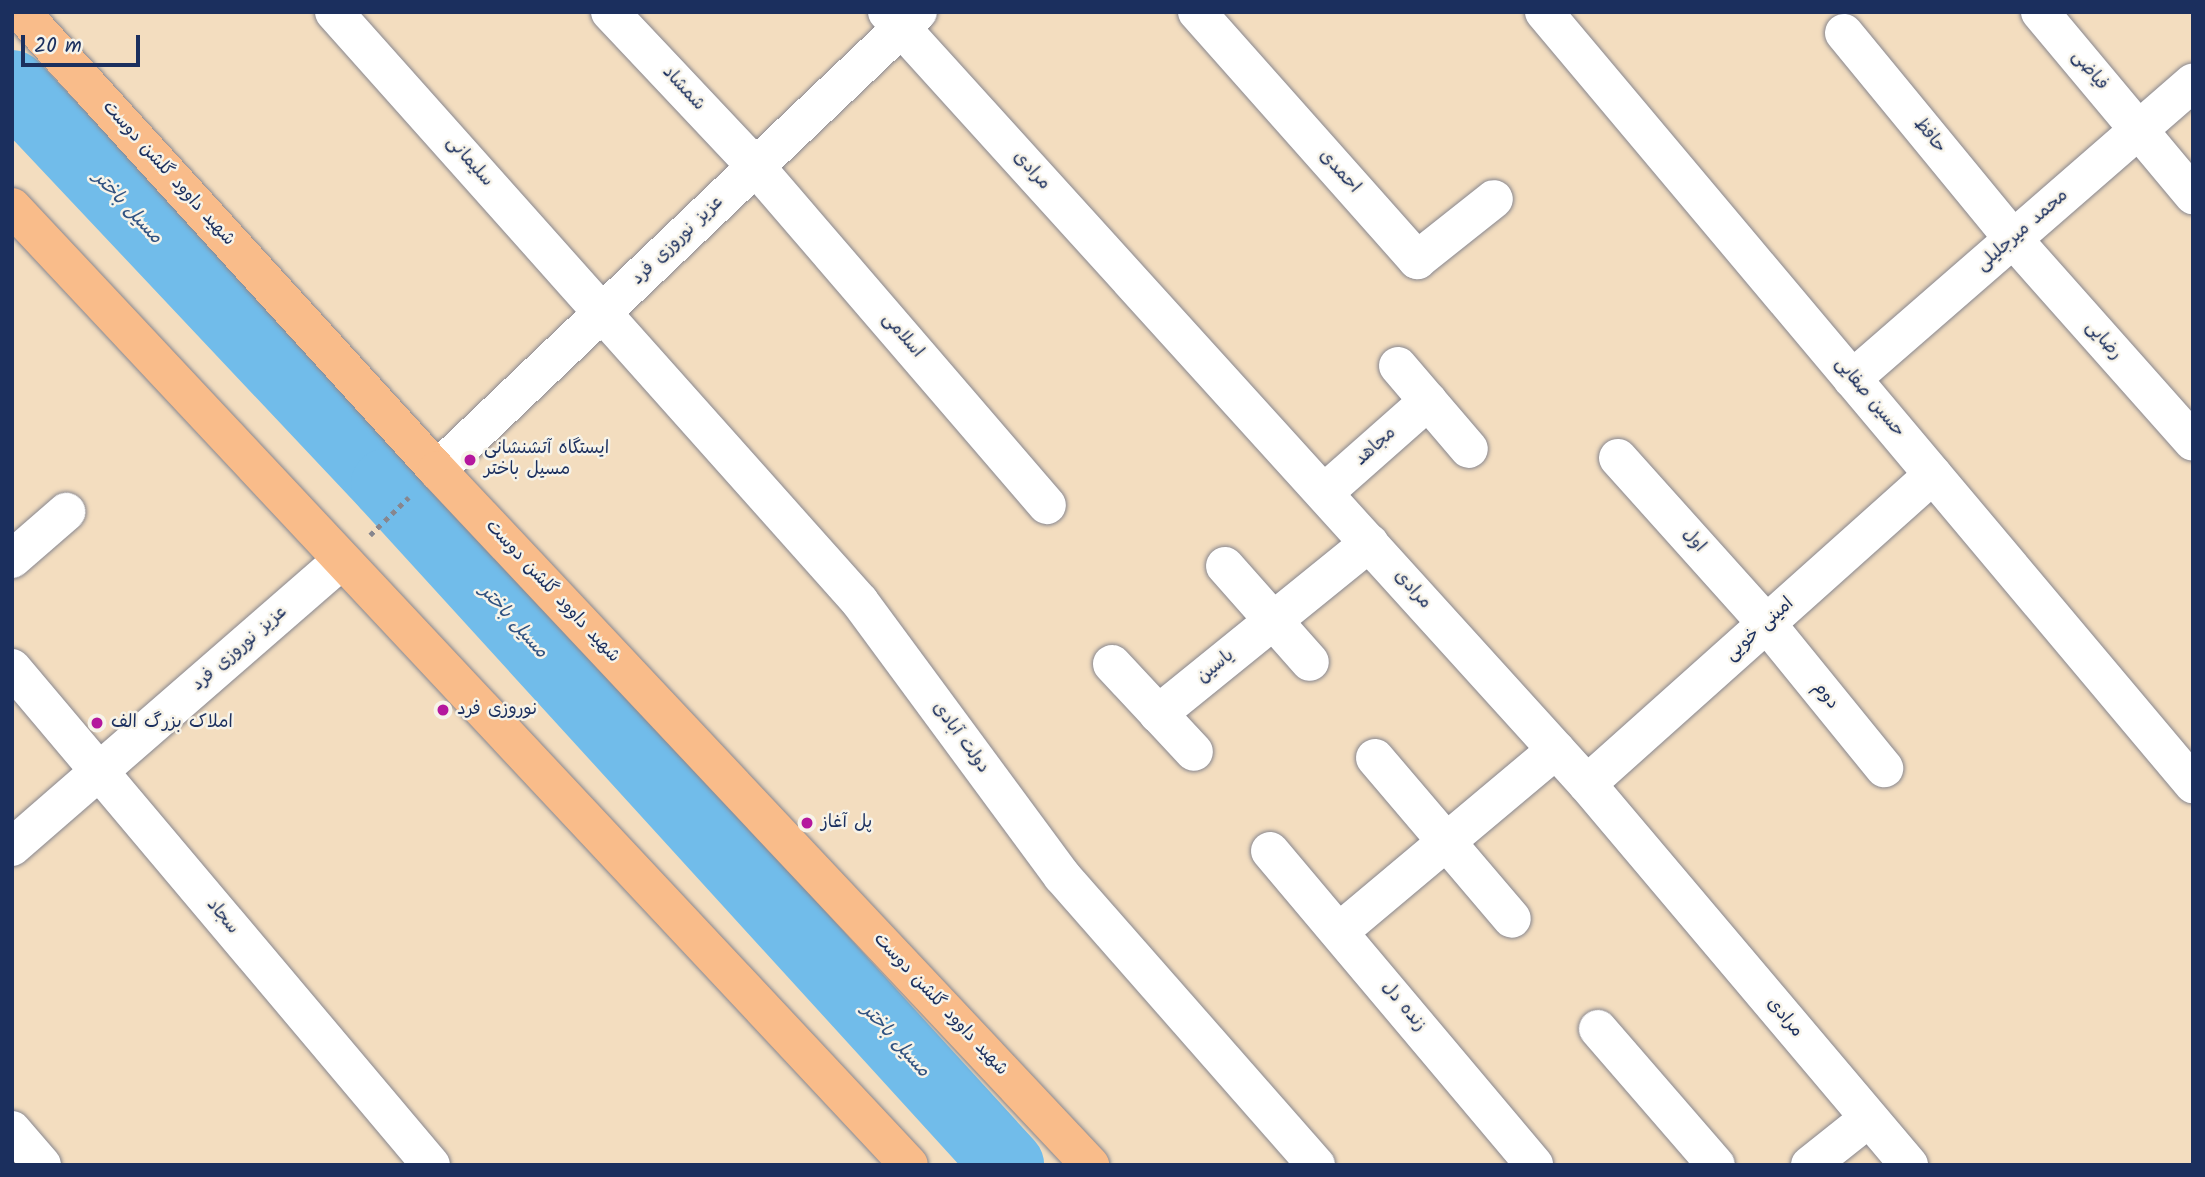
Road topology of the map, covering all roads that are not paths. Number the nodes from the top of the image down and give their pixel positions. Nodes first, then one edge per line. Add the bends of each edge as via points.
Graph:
1 (21, 12) edge
2 (334, 12) edge
3 (610, 12) edge
4 (1197, 12) edge
5 (1544, 12) edge
6 (2040, 12) edge
7 (902, 18) edge
8 (1844, 33) dead end
9 (2193, 83) edge
10 (2138, 131) junction
11 (756, 167) junction
12 (2193, 195) edge
13 (1494, 200) dead end
14 (12, 207) edge
15 (2013, 239) junction
16 (605, 311) junction
17 (1398, 366) dead end
18 (1852, 379) junction
19 (1428, 401) junction
20 (2193, 442) edge
21 (1469, 449) dead end
22 (1619, 458) dead end
23 (1933, 475) junction
24 (427, 480) junction
25 (1324, 493) junction
26 (1047, 505) dead end
27 (66, 512) dead end
28 (1369, 543) junction
29 (12, 559) edge
30 (341, 561) junction
31 (1225, 566) dead end
32 (1274, 621) junction
33 (1767, 624) junction
34 (1310, 662) dead end
35 (1112, 664) dead end
36 (12, 668) edge
37 (1157, 714) junction
38 (1556, 750) junction
39 (1194, 752) dead end
40 (1375, 758) dead end
41 (1884, 768) dead end
42 (99, 771) junction
43 (1587, 784) junction
44 (2193, 784) edge
45 (1447, 842) junction
46 (12, 847) edge
47 (1270, 851) dead end
48 (1512, 919) dead end
49 (1340, 931) junction
50 (1598, 1029) dead end
51 (1869, 1118) junction
52 (12, 1130) edge
53 (42, 1165) edge
54 (431, 1165) edge
55 (909, 1165) edge
56 (1090, 1165) edge
57 (1316, 1165) edge
58 (1534, 1165) edge
59 (1716, 1165) edge
60 (1810, 1165) edge
61 (1909, 1165) edge

1 - 24 main road, شهید داوود گلشن دوست
2 - 16 street, سلیمانی
3 - 11 street, شمشاد
4 - 13 street, احمدی via 1418,260
5 - 18 street, حسین صفایی
6 - 10 street, فیاضی
7 - 11 street, عزیز نوروزی فرد
7 - 25 street, مرادی
8 - 15 street, حافظ
9 - 10 street, محمد میرجلیلی
10 - 12 street, فیاضی
10 - 15 street, محمد میرجلیلی
11 - 16 street, عزیز نوروزی فرد
11 - 26 street, اسلامی
14 - 30 main road
15 - 18 street, محمد میرجلیلی
15 - 20 street, رضایی
16 - 24 street, عزیز نوروزی فرد
16 - 57 street, دولت آبادی via 860,602 1062,876
17 - 19 street
18 - 23 street, حسین صفایی
19 - 21 street
19 - 25 street, مجاهد
22 - 33 street, اول
23 - 33 street, امینی خویی
23 - 44 street, حسین صفایی
24 - 56 main road, شهید داوود گلشن دوست
25 - 28 street, مرادی
27 - 29 street
28 - 32 street, یاسین
28 - 38 street, مرادی
30 - 42 street, عزیز نوروزی فرد
30 - 55 main road
31 - 32 street
32 - 34 street
32 - 37 street, یاسین
33 - 41 street, دوم
33 - 43 street, امینی خویی
35 - 37 street
36 - 42 street, سجاد
37 - 39 street
38 - 43 street, مرادی
38 - 45 street
40 - 45 street
42 - 46 street, عزیز نوروزی فرد
42 - 54 street, سجاد
43 - 51 street, مرادی
45 - 48 street
45 - 49 street
47 - 49 street, زنده دل
49 - 58 street, زنده دل
50 - 59 street
51 - 60 street
51 - 61 street, مرادی
52 - 53 street

